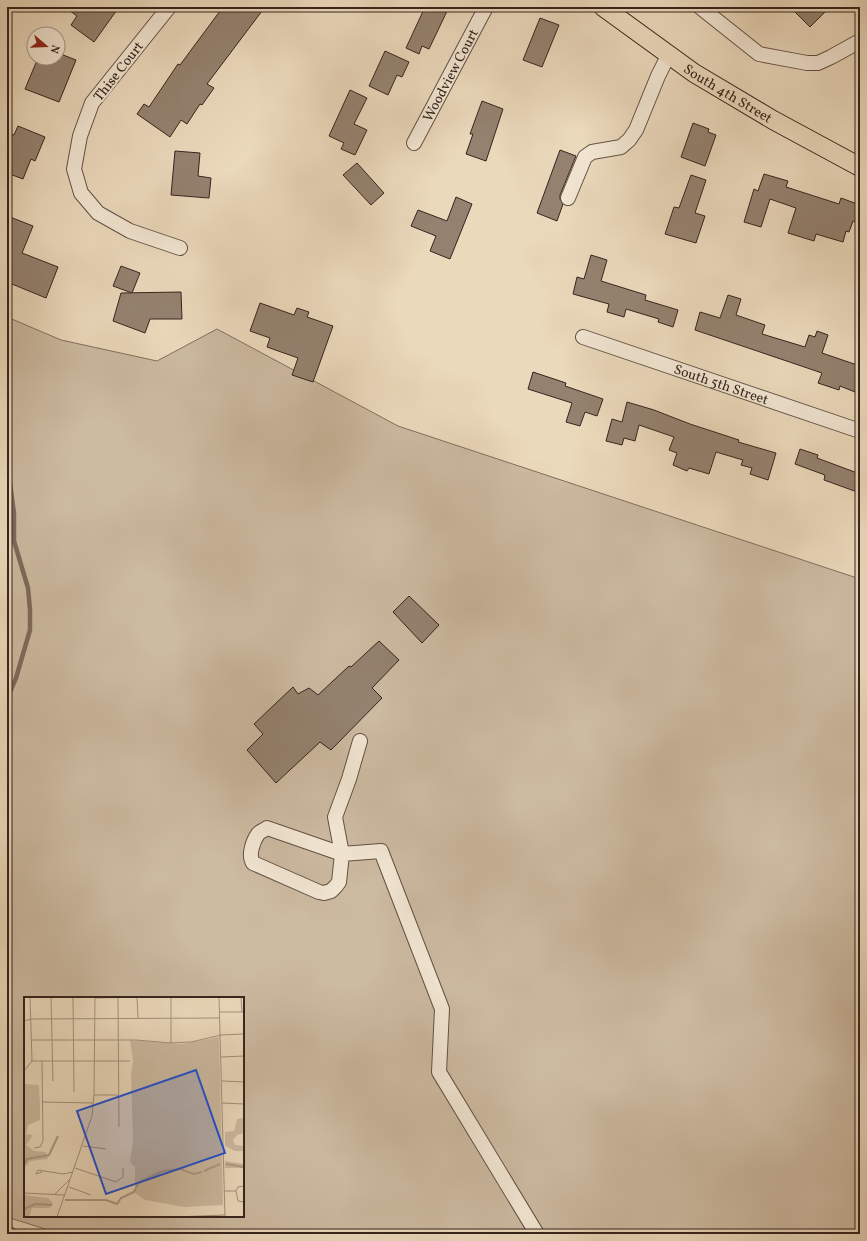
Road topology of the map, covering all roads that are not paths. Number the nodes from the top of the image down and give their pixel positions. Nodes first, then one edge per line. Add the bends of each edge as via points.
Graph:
1 (169, 7) edge
2 (486, 7) edge
3 (603, 7) edge
4 (700, 7) edge
5 (860, 42) edge
6 (669, 54) junction
7 (414, 143) dead end
8 (860, 167) edge
9 (568, 198) dead end
10 (180, 248) dead end
11 (583, 337) dead end
12 (860, 431) edge
13 (360, 741) dead end
14 (342, 854) junction
15 (537, 1234) edge

1 - 10 street, Thise Court via 92,103 80,136 74,170 81,193 98,212 130,231
2 - 7 street, Woodview Court
3 - 6 main road, South 4th Street
4 - 5 street via 759,54 818,63
6 - 8 main road, South 4th Street via 694,73
6 - 9 street via 630,140 621,147 592,152 585,157
11 - 12 street, South 5th Street
13 - 14 street via 335,817
14 - 14 street via 339,882 331,891 324,893 253,863 250,858 258,834 267,828
14 - 15 street via 381,851 442,1009 439,1072

